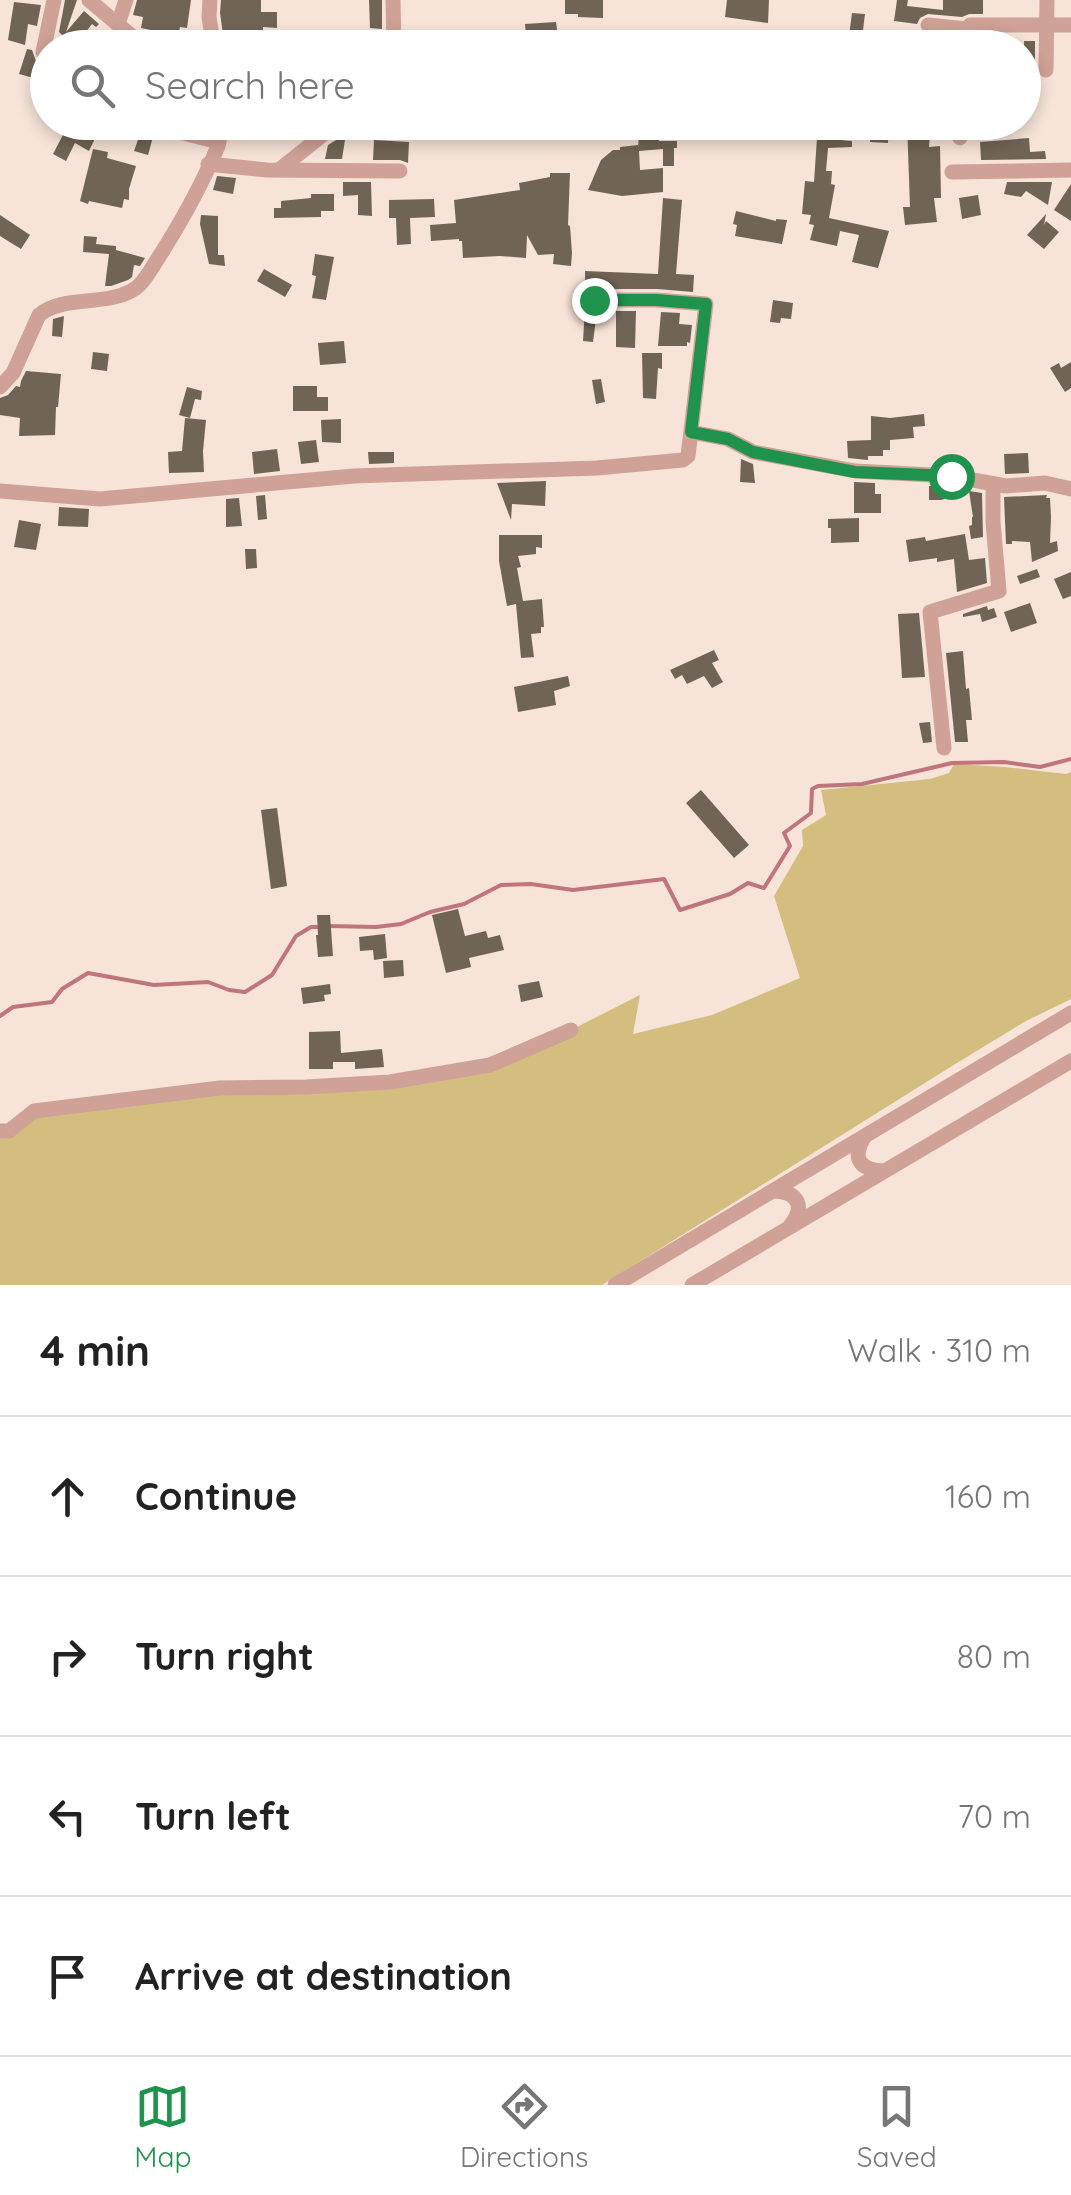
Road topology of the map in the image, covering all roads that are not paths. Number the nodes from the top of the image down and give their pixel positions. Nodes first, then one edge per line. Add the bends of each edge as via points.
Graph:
1 (54, 0) edge
2 (88, 0) edge
3 (126, 0) edge
4 (210, 0) edge
5 (393, 0) edge
6 (1047, 0) edge
7 (118, 24) junction
8 (1047, 24) junction
9 (928, 25) dead end
10 (970, 25) junction
11 (1071, 25) edge
12 (48, 30) edge
13 (125, 30) edge
14 (212, 30) edge
15 (394, 30) edge
16 (970, 30) edge
17 (1046, 70) dead end
18 (211, 140) edge
19 (316, 140) edge
20 (219, 142) joint
21 (208, 164) junction
22 (280, 169) junction
23 (1071, 170) edge
24 (400, 171) dead end
25 (952, 172) dead end
26 (594, 300) dead end
27 (0, 387) edge
28 (691, 432) junction
29 (993, 484) junction
30 (1071, 489) edge
31 (0, 491) edge
32 (944, 748) dead end
33 (1071, 1013) edge
34 (571, 1030) dead end
35 (1071, 1061) edge
36 (0, 1131) edge
37 (865, 1136) junction
38 (885, 1171) junction
39 (774, 1191) junction
40 (788, 1229) junction
41 (615, 1285) edge
42 (692, 1285) edge

1 - 12 street
2 - 7 street
3 - 7 street
4 - 14 street
5 - 15 street
6 - 8 street
7 - 13 street
8 - 10 street
8 - 11 street
8 - 17 street
9 - 10 street
10 - 16 street
18 - 20 street
19 - 22 street
20 - 21 street
21 - 22 street
21 - 27 street via 175,233 137,288 44,310
22 - 24 street
23 - 25 street
26 - 28 street via 706,304
28 - 29 street via 855,472
28 - 31 street via 683,460 597,468 354,476 100,499
29 - 30 street
29 - 32 street via 999,590 930,612
33 - 37 street
34 - 36 street via 474,1068 390,1082 220,1088 34,1111
35 - 38 street
37 - 38 street via 859,1162
37 - 39 street
38 - 40 street
39 - 40 street via 798,1204
39 - 41 street
40 - 42 street

